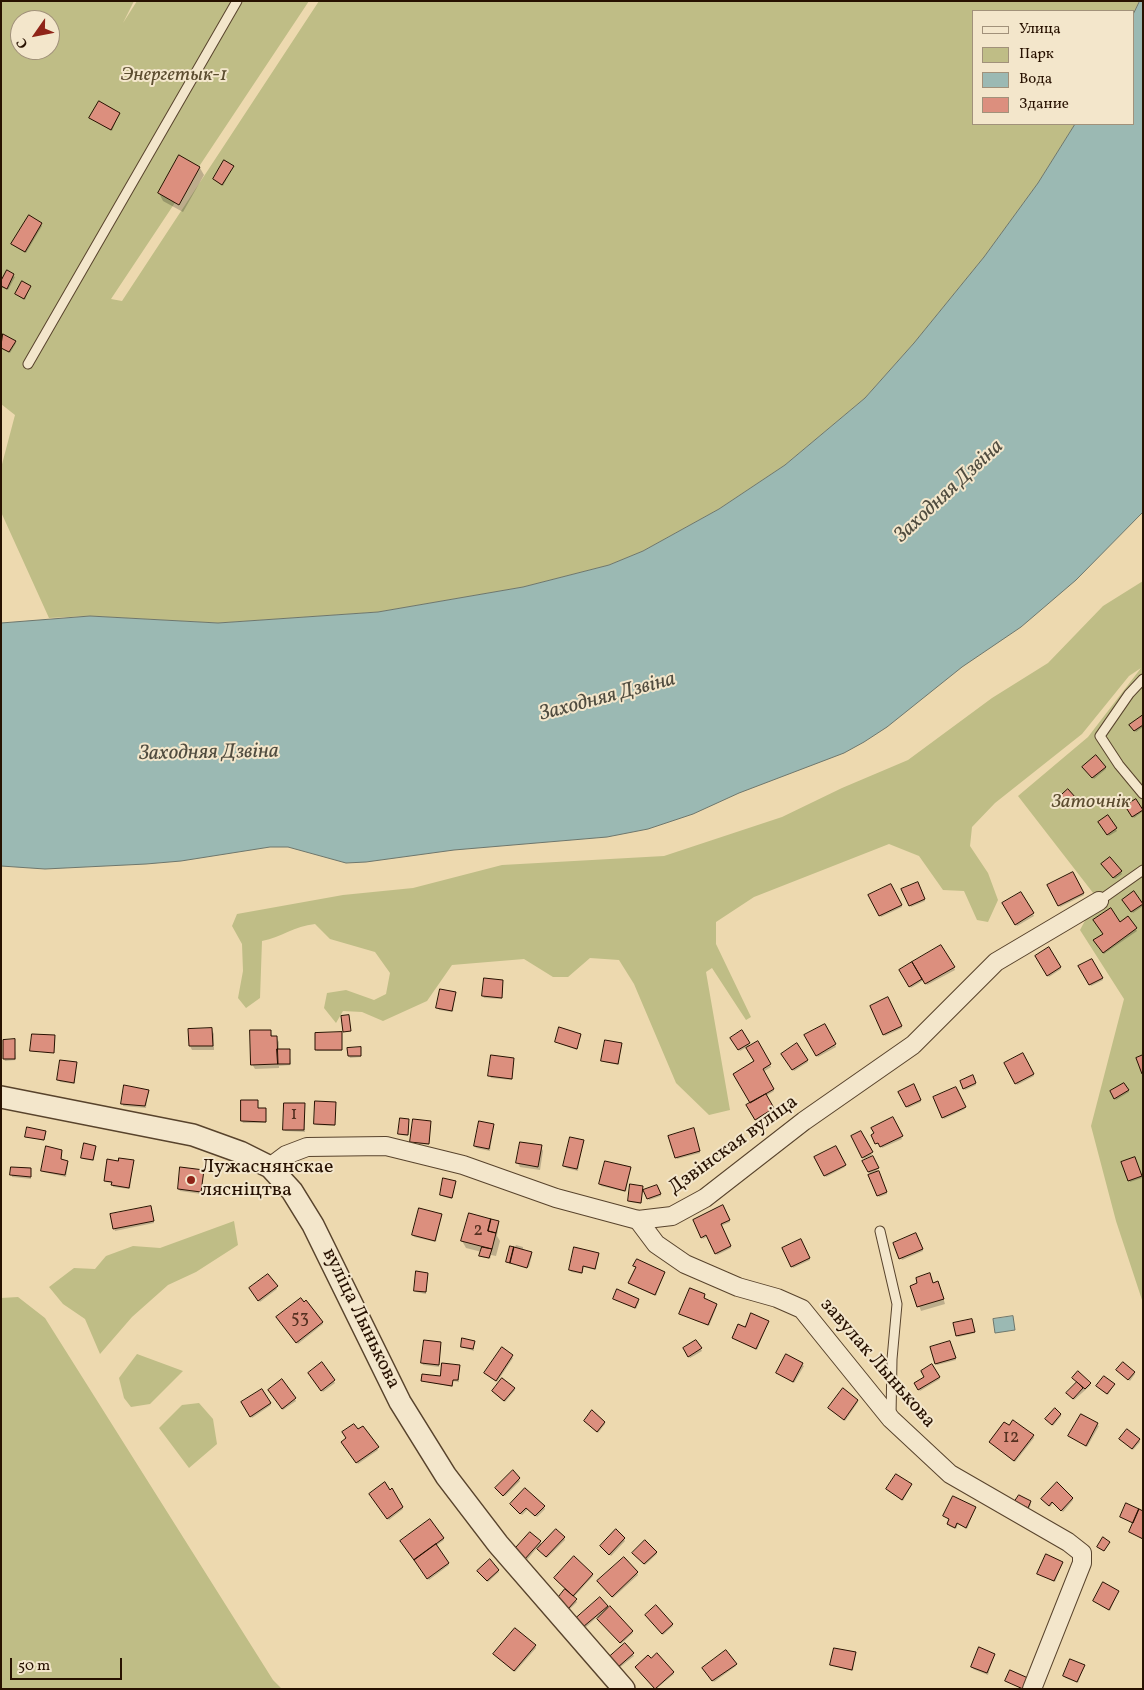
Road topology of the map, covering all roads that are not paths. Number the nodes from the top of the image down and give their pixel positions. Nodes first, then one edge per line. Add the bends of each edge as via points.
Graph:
1 (238, 1) edge
2 (28, 364) dead end
3 (1143, 679) edge
4 (1143, 794) edge
5 (1143, 870) edge
6 (1099, 901) joint
7 (1, 1097) edge
8 (270, 1167) junction
9 (638, 1220) junction
10 (880, 1231) dead end
11 (891, 1419) junction
12 (624, 1689) edge
13 (1032, 1689) edge

1 - 2 lane
3 - 4 lane via 1100,736 1119,766
5 - 6 lane
6 - 9 street, Дзвінская вуліца via 996,962 913,1045 804,1121 705,1198 672,1216
7 - 8 street, вуліца Лынькова via 192,1135
8 - 9 street, Дзвінская вуліца via 307,1147 386,1146 463,1165 556,1198
8 - 12 street, вуліца Лынькова via 292,1191 313,1225 400,1402 446,1476 498,1544
9 - 11 street, завулак Лынькова via 656,1244 685,1264 802,1309
10 - 11 lane via 897,1304
11 - 13 street, завулак Лынькова via 950,1474 1082,1553 1082,1563

